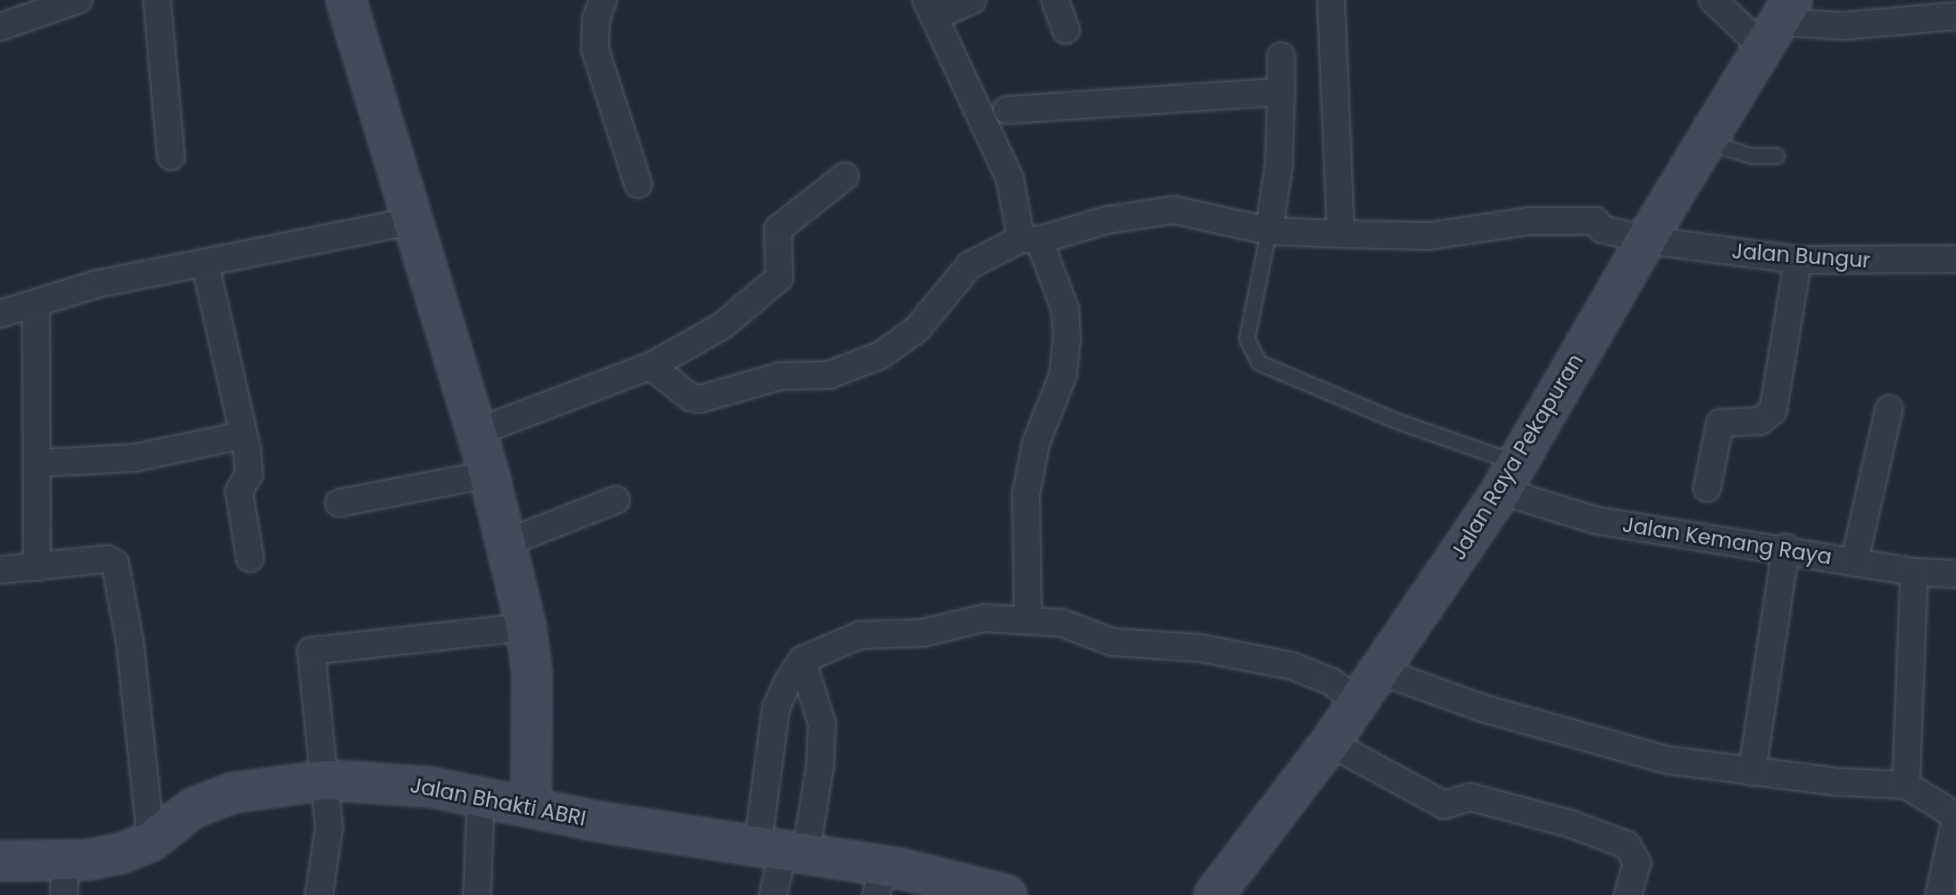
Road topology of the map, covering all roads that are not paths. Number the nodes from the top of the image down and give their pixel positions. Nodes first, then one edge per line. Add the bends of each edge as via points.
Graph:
1 (78, 0) edge
2 (157, 0) edge
3 (346, 0) edge
4 (603, 0) edge
5 (972, 0) edge
6 (1055, 0) edge
7 (1331, 0) edge
8 (1713, 0) edge
9 (930, 9) edge
10 (1956, 16) edge
11 (1779, 24) edge
12 (0, 27) edge
13 (1066, 30) dead end
14 (1281, 56) dead end
15 (1280, 92) junction
16 (1007, 110) dead end
17 (1707, 142) junction
18 (172, 156) dead end
19 (1777, 156) dead end
20 (845, 176) dead end
21 (638, 184) dead end
22 (412, 221) junction
23 (1269, 231) junction
24 (1341, 234) junction
25 (1030, 240) junction
26 (1646, 240) junction
27 (1956, 259) edge
28 (1798, 260) junction
29 (205, 264) junction
30 (36, 303) junction
31 (0, 314) edge
32 (651, 366) junction
33 (1889, 409) dead end
34 (477, 432) junction
35 (243, 435) junction
36 (39, 463) junction
37 (489, 474) junction
38 (1510, 477) junction
39 (1707, 488) dead end
40 (616, 500) dead end
41 (339, 503) dead end
42 (506, 543) junction
43 (1786, 548) junction
44 (250, 558) dead end
45 (1854, 563) junction
46 (37, 567) junction
47 (0, 570) edge
48 (1914, 572) junction
49 (1956, 574) edge
50 (1028, 621) junction
51 (526, 627) junction
52 (802, 660) junction
53 (1380, 671) junction
54 (1358, 702) junction
55 (1330, 743) junction
56 (1752, 772) junction
57 (327, 780) junction
58 (1906, 785) junction
59 (481, 796) junction
60 (531, 807) junction
61 (1956, 817) edge
62 (151, 841) junction
63 (783, 848) junction
64 (0, 861) edge
65 (65, 878) edge
66 (880, 880) edge
67 (319, 895) edge
68 (477, 895) edge
69 (773, 895) edge
70 (1007, 895) edge
71 (1214, 895) edge
72 (1628, 895) edge
73 (1939, 895) edge

1 - 12 street
2 - 18 street
3 - 22 street
4 - 21 street via 595,49
5 - 9 street
6 - 13 street
7 - 24 street
8 - 11 street
9 - 25 street via 1010,179
10 - 11 street via 1843,26
11 - 17 street, Jalan Raya Pekapuran
14 - 15 street
15 - 16 street
15 - 23 street via 1279,164
17 - 19 lane via 1751,156
17 - 26 street, Jalan Raya Pekapuran
20 - 32 street via 778,229 779,278 722,326
22 - 29 street
22 - 34 street
23 - 24 street
23 - 25 street via 1174,210 1107,220
23 - 38 lane via 1247,339 1258,363 1399,422
24 - 26 street, Jalan Bungur via 1429,236 1529,221 1596,221 1602,229
25 - 32 street via 970,265 917,329 890,348 829,375 781,376 700,399 690,397
25 - 50 street via 1065,309 1067,338 1063,375 1036,443 1027,494
26 - 28 street, Jalan Bungur
26 - 38 street, Jalan Raya Pekapuran
27 - 28 street, Jalan Bungur
28 - 39 street via 1773,411 1760,421 1720,423
29 - 30 street via 97,284
29 - 35 street
30 - 31 street
30 - 36 street
32 - 34 street
33 - 45 street
34 - 37 street
35 - 36 street via 134,458
35 - 44 street via 249,474 239,491
36 - 46 street
37 - 41 street
37 - 42 street
38 - 43 street, Jalan Kemang Raya via 1594,520
38 - 53 street, Jalan Raya Pekapuran
40 - 42 street
42 - 51 street
43 - 45 street, Jalan Kemang Raya
43 - 56 street
45 - 48 street, Jalan Kemang Raya
46 - 47 street
46 - 62 street via 107,559 115,563 130,643
48 - 49 street, Jalan Kemang Raya
48 - 58 street
50 - 52 street via 985,618 922,634 860,635
50 - 54 street via 1062,623 1112,642 1200,648 1292,666 1332,682
51 - 57 street via 311,651
51 - 60 street via 532,673
52 - 63 street via 776,708
52 - 63 street via 822,724 820,766
53 - 54 street, Jalan Raya Pekapuran
53 - 56 street via 1617,749
54 - 55 street, Jalan Raya Pekapuran
55 - 71 street, Jalan Raya Pekapuran
55 - 72 street via 1444,805 1470,797 1568,823 1627,845 1637,863
56 - 58 street
57 - 59 street, Jalan Bhakti ABRI via 430,787
57 - 62 street, Jalan Bhakti ABRI via 232,793 193,808
57 - 67 street via 329,827
58 - 61 street
59 - 60 street, Jalan Bhakti ABRI
59 - 68 street
60 - 63 street, Jalan Bhakti ABRI
61 - 73 street
62 - 65 street, Jalan Bhakti ABRI
63 - 66 street, Jalan Bhakti ABRI
63 - 69 street
64 - 65 street, Jalan Bhakti ABRI
66 - 70 street, Jalan Bhakti ABRI

